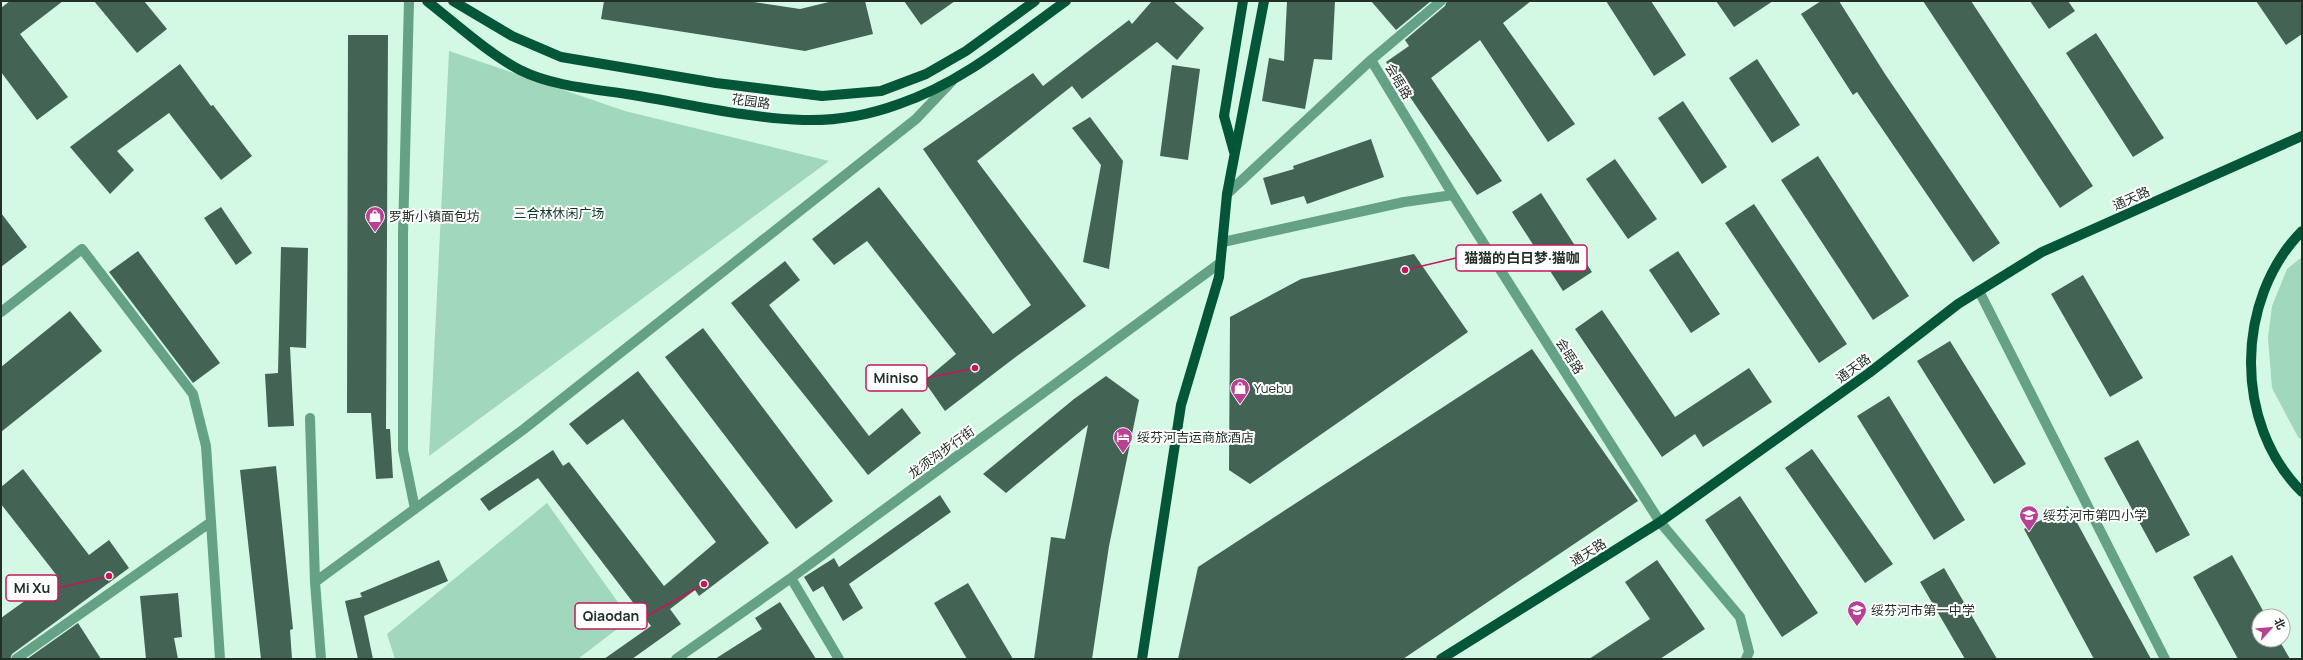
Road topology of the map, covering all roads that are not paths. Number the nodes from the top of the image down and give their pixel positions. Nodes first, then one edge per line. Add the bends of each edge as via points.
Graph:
1 (409, 1) edge
2 (427, 1) edge
3 (453, 1) edge
4 (1035, 1) edge
5 (1066, 1) edge
6 (1243, 1) edge
7 (1264, 1) edge
8 (1441, 1) edge
9 (1371, 60) junction
10 (952, 81) junction
11 (2302, 136) edge
12 (1235, 155) junction
13 (1227, 194) junction
14 (1453, 195) junction
15 (2302, 231) edge
16 (1223, 242) junction
17 (1220, 263) junction
18 (1979, 291) junction
19 (1, 312) edge
20 (310, 418) dead end
21 (2302, 492) edge
22 (414, 509) junction
23 (211, 522) junction
24 (1660, 522) junction
25 (791, 578) junction
26 (315, 582) junction
27 (16, 659) edge
28 (220, 659) edge
29 (321, 659) edge
30 (676, 659) edge
31 (839, 659) edge
32 (1142, 659) edge
33 (1441, 659) edge
34 (1746, 659) edge
35 (2165, 659) edge

1 - 22 street via 403,234 403,450
2 - 10 main road, 花园路 via 484,46 520,70 553,81 746,114 830,120 861,115 900,104
3 - 4 main road, 花园路 via 512,36 561,57 716,83 822,96 881,91 926,74 966,51
5 - 10 main road, 花园路
6 - 12 main road via 1224,116
7 - 12 main road
8 - 9 street
9 - 13 street
9 - 14 street, 会晤路
10 - 22 street via 916,119 524,429
11 - 18 main road, 通天路 via 2042,252
12 - 13 main road
13 - 16 main road
14 - 16 street via 1404,202
14 - 24 street, 会晤路
15 - 21 main road via 2281,257 2267,284 2251,342 2251,373 2255,403 2264,432 2277,460
16 - 17 main road
17 - 25 street, 龙须沟步行街
17 - 32 main road via 1219,277 1181,405
18 - 24 main road, 通天路
18 - 35 street
19 - 23 street via 82,249 193,394 206,446
20 - 26 street
22 - 26 street
23 - 27 street
23 - 28 street
24 - 33 main road, 通天路
24 - 34 street, 会晤路 via 1740,617 1749,652
25 - 30 street, 龙须沟步行街
25 - 31 street
26 - 29 street

